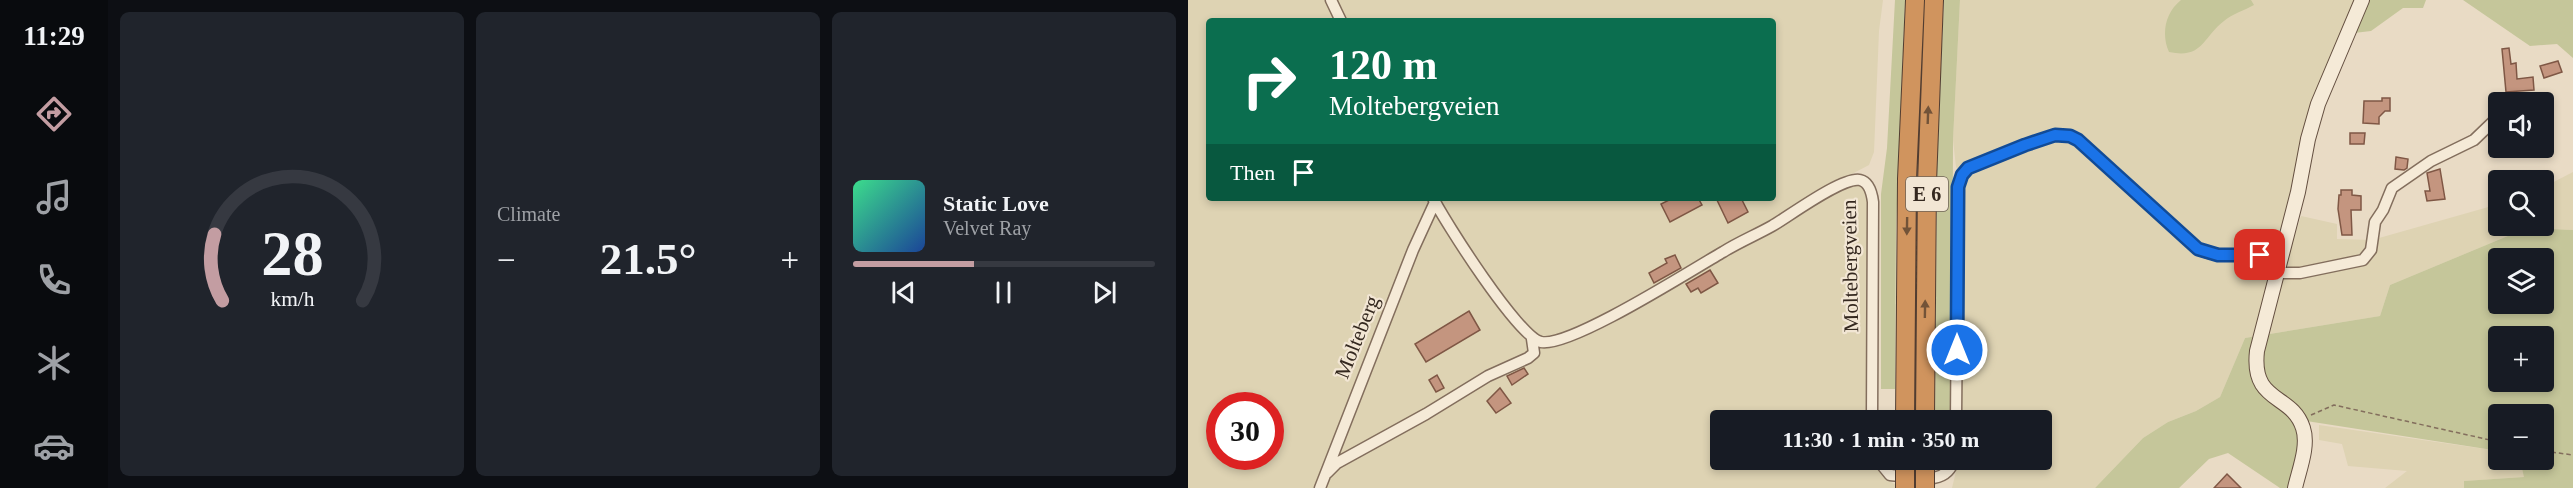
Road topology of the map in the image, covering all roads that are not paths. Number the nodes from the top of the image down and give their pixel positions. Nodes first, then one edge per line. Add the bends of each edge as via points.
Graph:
1 (1331, 0) edge
2 (1915, 0) edge
3 (1934, 0) edge
4 (2362, 0) edge
5 (1340, 18) edge
6 (2488, 127) edge
7 (1434, 201) edge
8 (1435, 201) edge
9 (2280, 259) junction
10 (2276, 273) junction
11 (1532, 339) junction
12 (1550, 343) junction
13 (1534, 353) junction
14 (1872, 410) edge
15 (1905, 410) edge
16 (1925, 410) edge
17 (1956, 410) edge
18 (1886, 470) edge
19 (1905, 470) edge
20 (1925, 470) edge
21 (1951, 470) edge
22 (1324, 476) junction
23 (1320, 488) edge
24 (1905, 488) edge
25 (1925, 488) edge
26 (2295, 488) edge

1 - 5 street
2 -> 15 highway, E 6 via 1907,179
16 -> 3 highway, E 6 via 1927,172
4 - 9 main road via 2318,104
6 - 10 street via 2474,140 2431,161 2392,188 2375,222 2371,250 2363,260 2300,273
7 - 22 street, Molteberg
8 - 11 street via 1462,249
9 - 10 main road
9 - 17 street via 2218,255 2198,249 2070,136 2055,135 1977,164 1962,175 1958,187
10 - 26 main road via 2257,351 2257,374 2270,394 2291,410 2304,428
11 - 12 street
11 - 13 street
12 - 13 street, Moltebergveien
12 - 14 street, Moltebergveien via 1601,321 1847,181 1859,180 1872,193
13 - 22 street, Moltebergveien via 1337,463
18 - 21 street via 1890,475 1934,479
19 - 24 highway, bridge
20 - 25 highway, bridge
22 - 23 street, Molteberg

